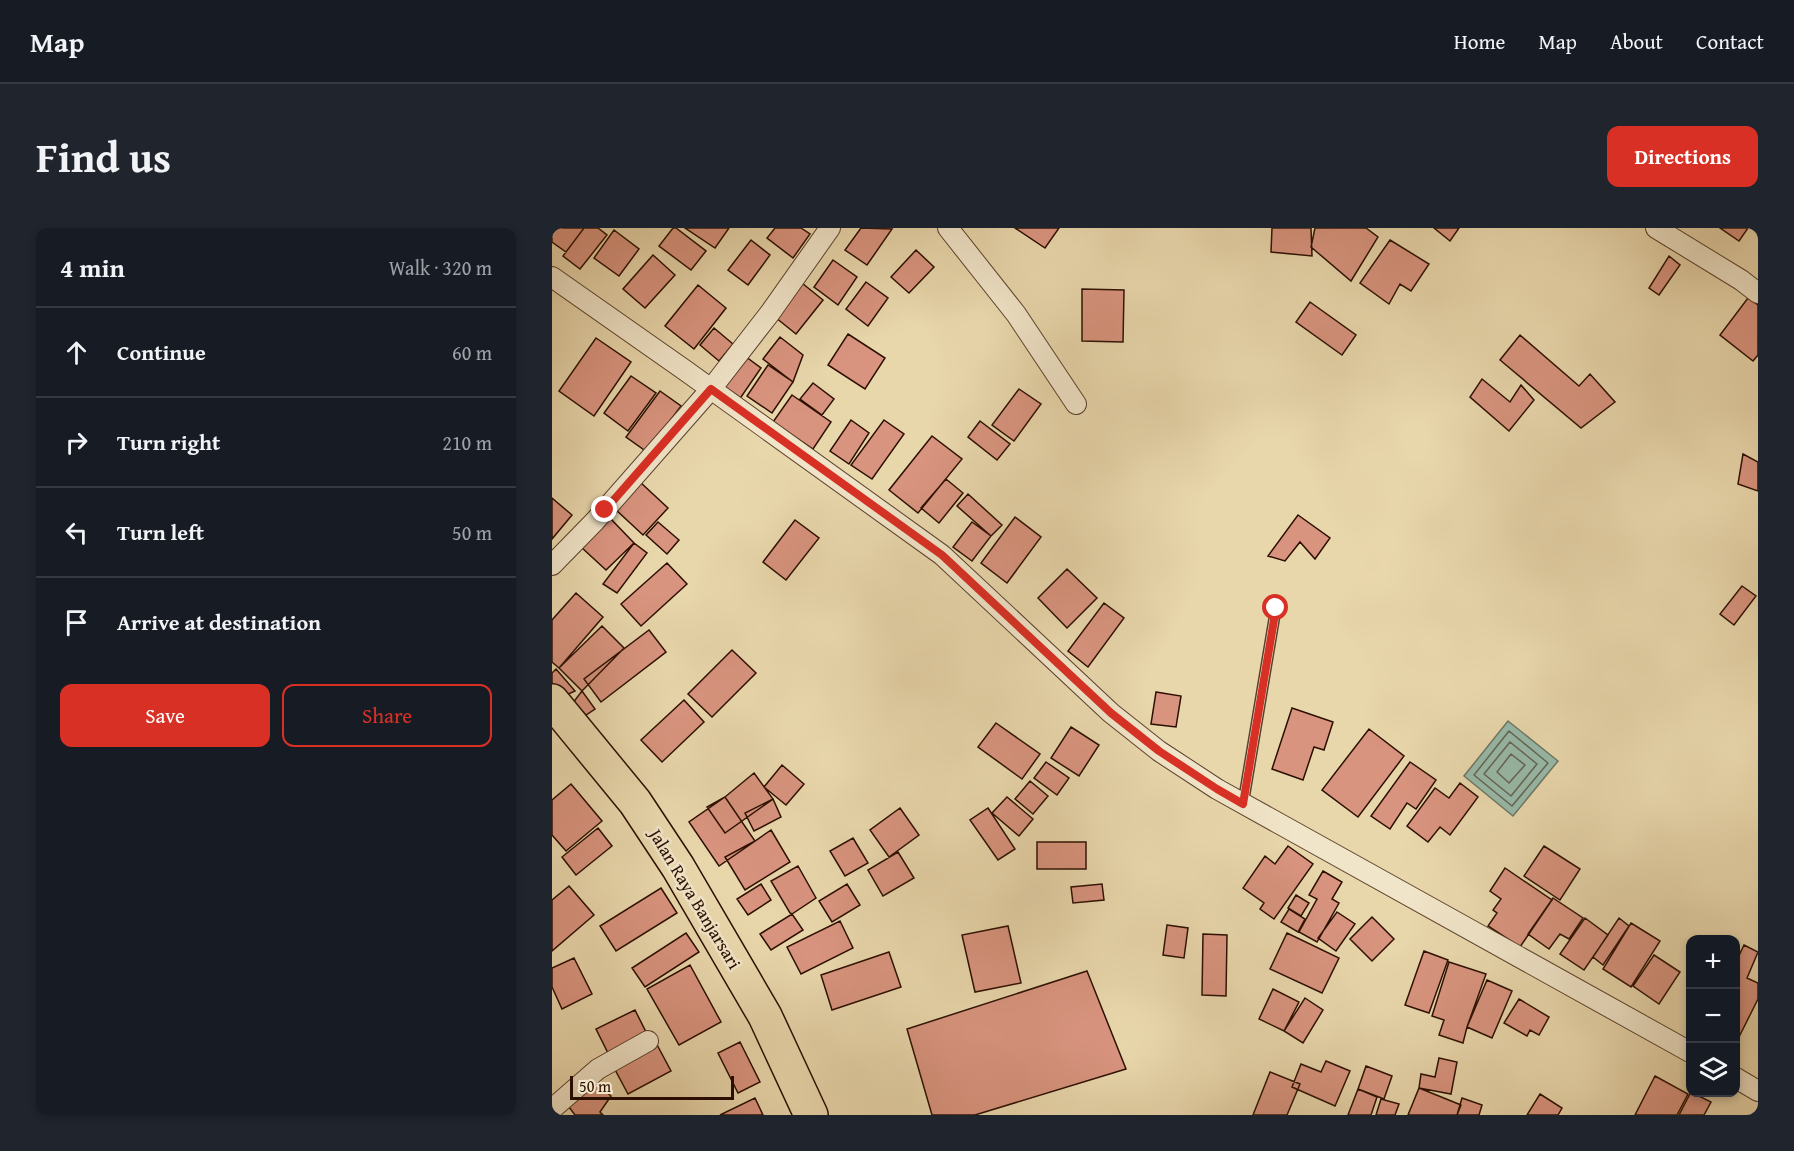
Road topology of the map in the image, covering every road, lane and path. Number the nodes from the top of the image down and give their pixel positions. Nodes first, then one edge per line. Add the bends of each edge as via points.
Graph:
1 (830, 228) edge
2 (948, 228) edge
3 (1656, 228) edge
4 (552, 277) edge
5 (1758, 293) edge
6 (711, 389) junction
7 (1076, 404) dead end
8 (552, 565) edge
9 (1276, 608) dead end
10 (552, 701) edge
11 (1243, 804) junction
12 (648, 1041) dead end
13 (1686, 1050) edge
14 (1740, 1080) edge
15 (1758, 1091) edge
16 (552, 1109) edge
17 (811, 1115) edge

1 - 6 street
2 - 7 street via 1016,314
3 - 5 street
4 - 6 street
6 - 8 street
6 - 11 street via 942,555 1111,713 1159,751
9 - 11 lane
10 - 17 highway, Jalan Raya Banjarsari via 635,802 678,867 765,1016
11 - 13 street
12 - 16 street via 598,1069
14 - 15 street

